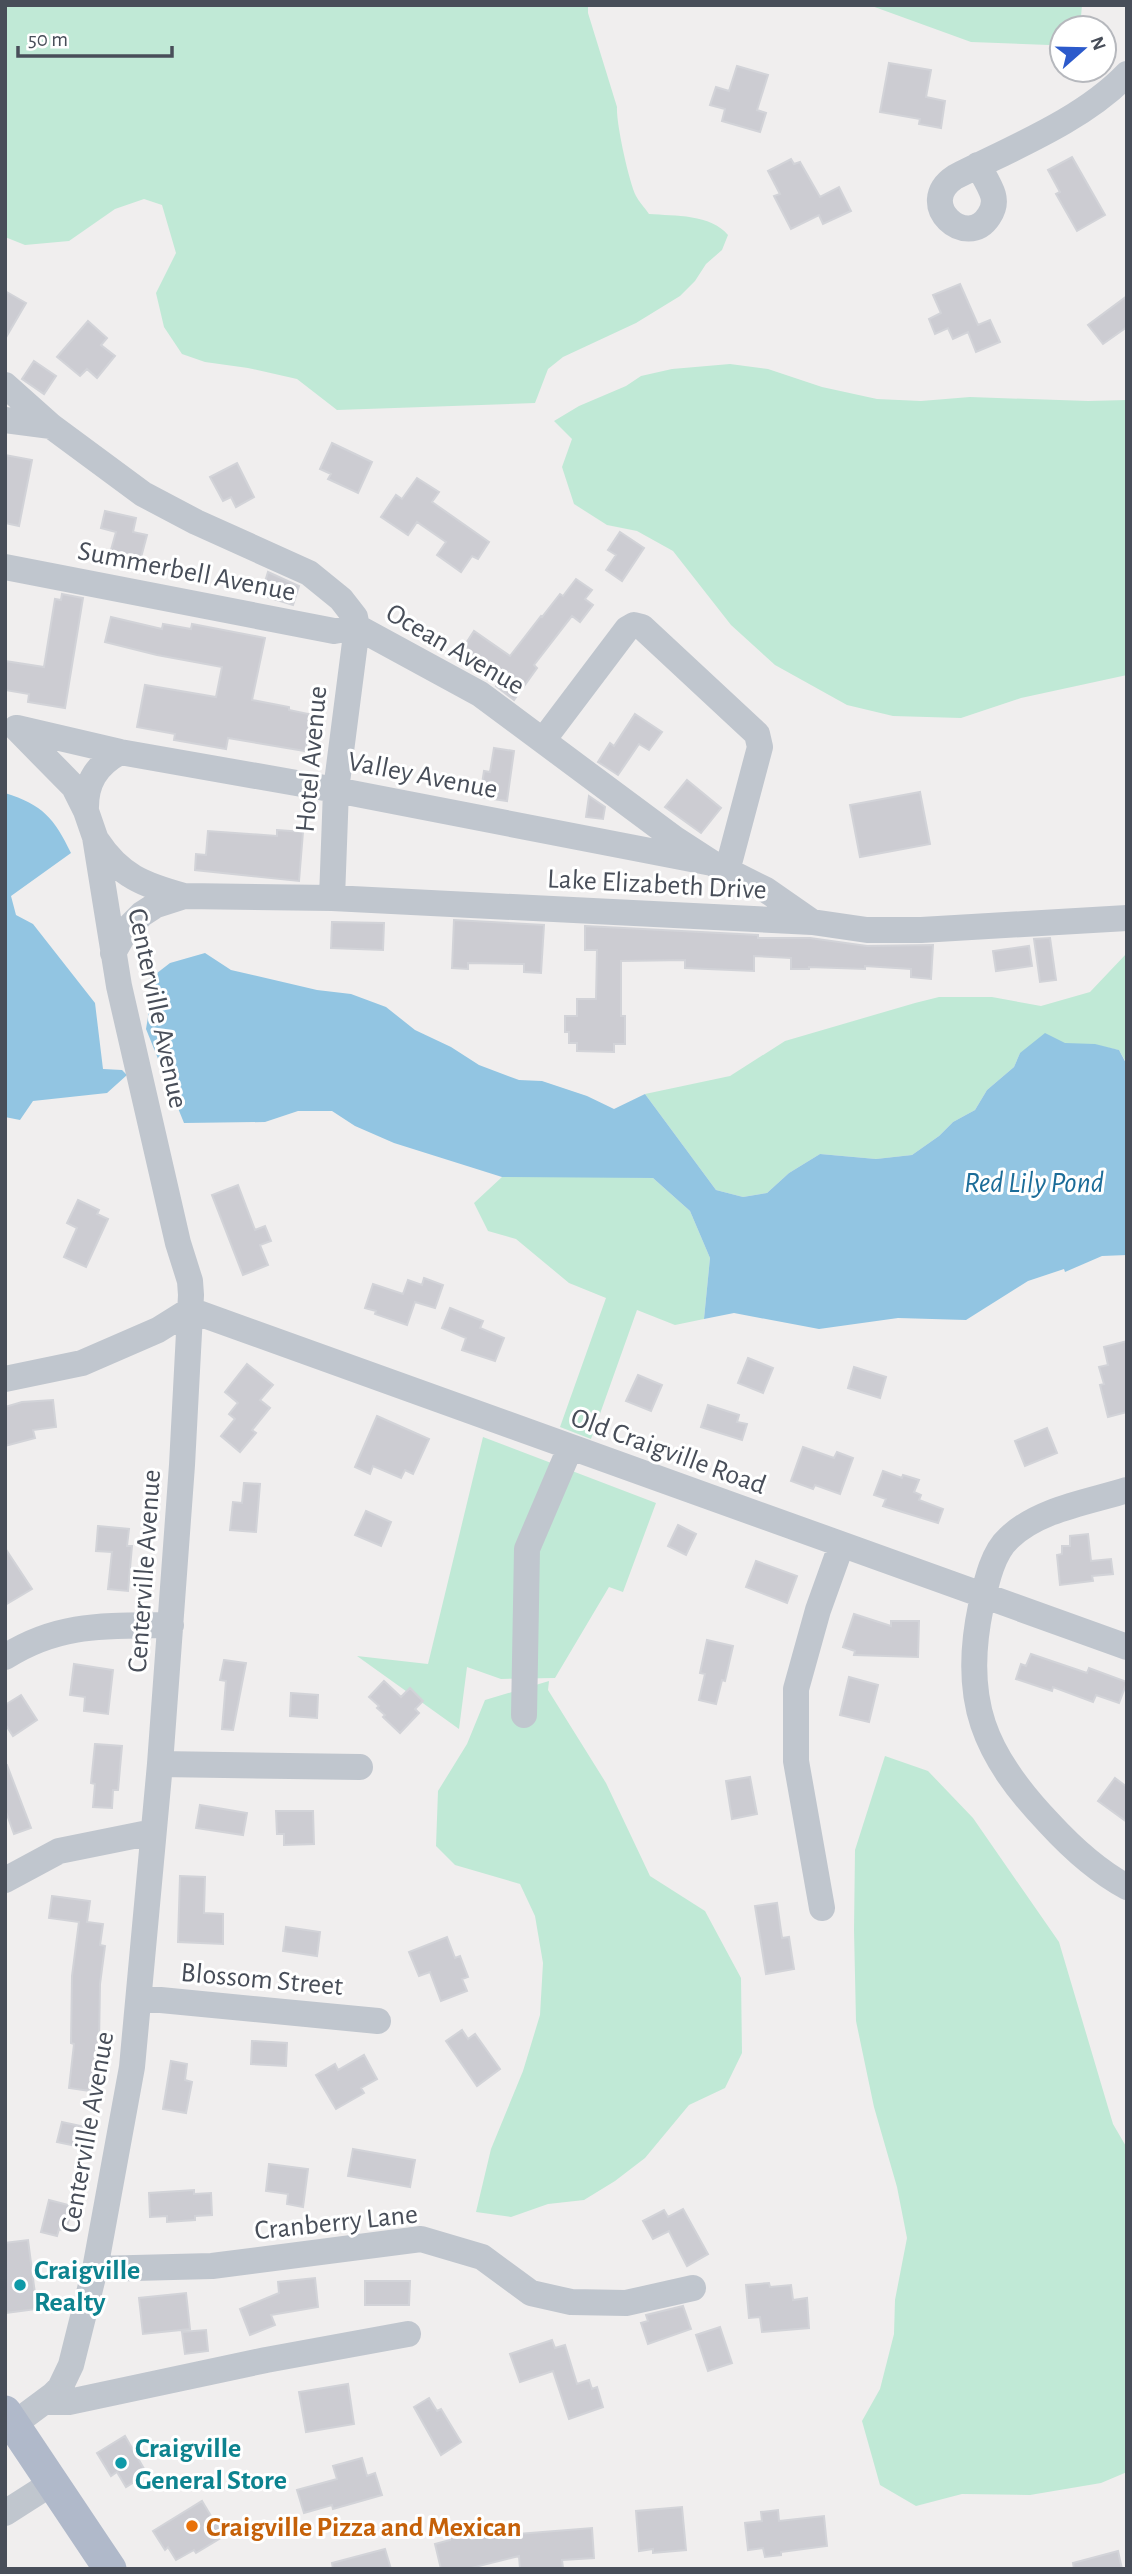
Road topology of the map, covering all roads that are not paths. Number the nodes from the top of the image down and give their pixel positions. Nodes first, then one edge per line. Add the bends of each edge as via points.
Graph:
1 (1127, 74) edge
2 (978, 165) dead end
3 (5, 385) edge
4 (5, 420) edge
5 (51, 426) junction
6 (5, 567) edge
7 (357, 626) junction
8 (11, 727) edge
9 (544, 739) junction
10 (120, 752) junction
11 (336, 790) junction
12 (86, 811) junction
13 (95, 838) junction
14 (720, 867) junction
15 (184, 896) junction
16 (332, 898) junction
17 (1127, 918) edge
18 (812, 922) junction
19 (113, 953) junction
20 (190, 1310) junction
21 (5, 1379) edge
22 (570, 1448) junction
23 (1127, 1490) edge
24 (841, 1546) junction
25 (983, 1596) junction
26 (171, 1625) junction
27 (1127, 1647) edge
28 (5, 1657) edge
29 (524, 1715) dead end
30 (160, 1764) junction
31 (359, 1767) dead end
32 (153, 1832) junction
33 (5, 1880) edge
34 (1127, 1887) edge
35 (822, 1908) dead end
36 (140, 1998) junction
37 (378, 2021) dead end
38 (94, 2269) junction
39 (693, 2288) dead end
40 (408, 2334) dead end
41 (46, 2402) junction
42 (9, 2418) edge
43 (52, 2483) junction
44 (5, 2512) edge
45 (110, 2569) edge

1 - 2 street via 1086,107
3 - 5 street, Ocean Avenue
4 - 5 street
5 - 7 street, Ocean Avenue via 143,494 309,573 341,599
6 - 7 street, Summerbell Avenue via 334,631
7 - 9 street, Ocean Avenue via 469,687
7 - 11 street, Hotel Avenue
8 - 10 street, Valley Avenue
8 - 12 street, Centerville Avenue via 74,787
9 - 14 street, Ocean Avenue via 647,819
9 - 14 street via 627,629 642,627 760,740
10 - 11 street, Valley Avenue
10 - 12 street via 92,778
11 - 14 street, Valley Avenue
11 - 16 street, Hotel Avenue
12 - 13 street, Centerville Avenue
13 - 15 street, Lake Elizabeth Drive via 128,875
13 - 19 street, Centerville Avenue
14 - 18 street, Ocean Avenue via 766,890
15 - 16 street, Lake Elizabeth Drive
15 - 19 street, Lake Elizabeth Drive via 142,914
16 - 18 street, Lake Elizabeth Drive
17 - 18 street, Lake Elizabeth Drive via 921,930 867,930
19 - 20 street, Centerville Avenue via 190,1281
20 - 21 street via 139,1339 82,1363
20 - 22 street, Old Craigville Road
20 - 26 street, Centerville Avenue
22 - 24 street, Old Craigville Road
22 - 29 street via 527,1549
23 - 25 street via 1024,1526 1000,1548
24 - 25 street, Old Craigville Road
24 - 35 street via 796,1689 796,1761
25 - 27 street, Old Craigville Road
25 - 34 street via 974,1675 989,1743 1018,1790 1063,1838 1104,1875
26 - 28 street via 67,1630 41,1637
26 - 30 street, Centerville Avenue
30 - 31 street
30 - 32 street, Centerville Avenue
32 - 33 street via 59,1851
32 - 36 street, Centerville Avenue
36 - 37 street, Blossom Street
36 - 38 street, Centerville Avenue via 132,2067
38 - 39 street, Cranberry Lane via 212,2266 421,2239 482,2257 531,2293 571,2302 626,2303
38 - 41 street, Centerville Avenue via 71,2365 60,2388
40 - 41 street via 69,2402
41 - 42 street, Centerville Avenue
42 - 43 main road
43 - 44 street
43 - 45 main road

